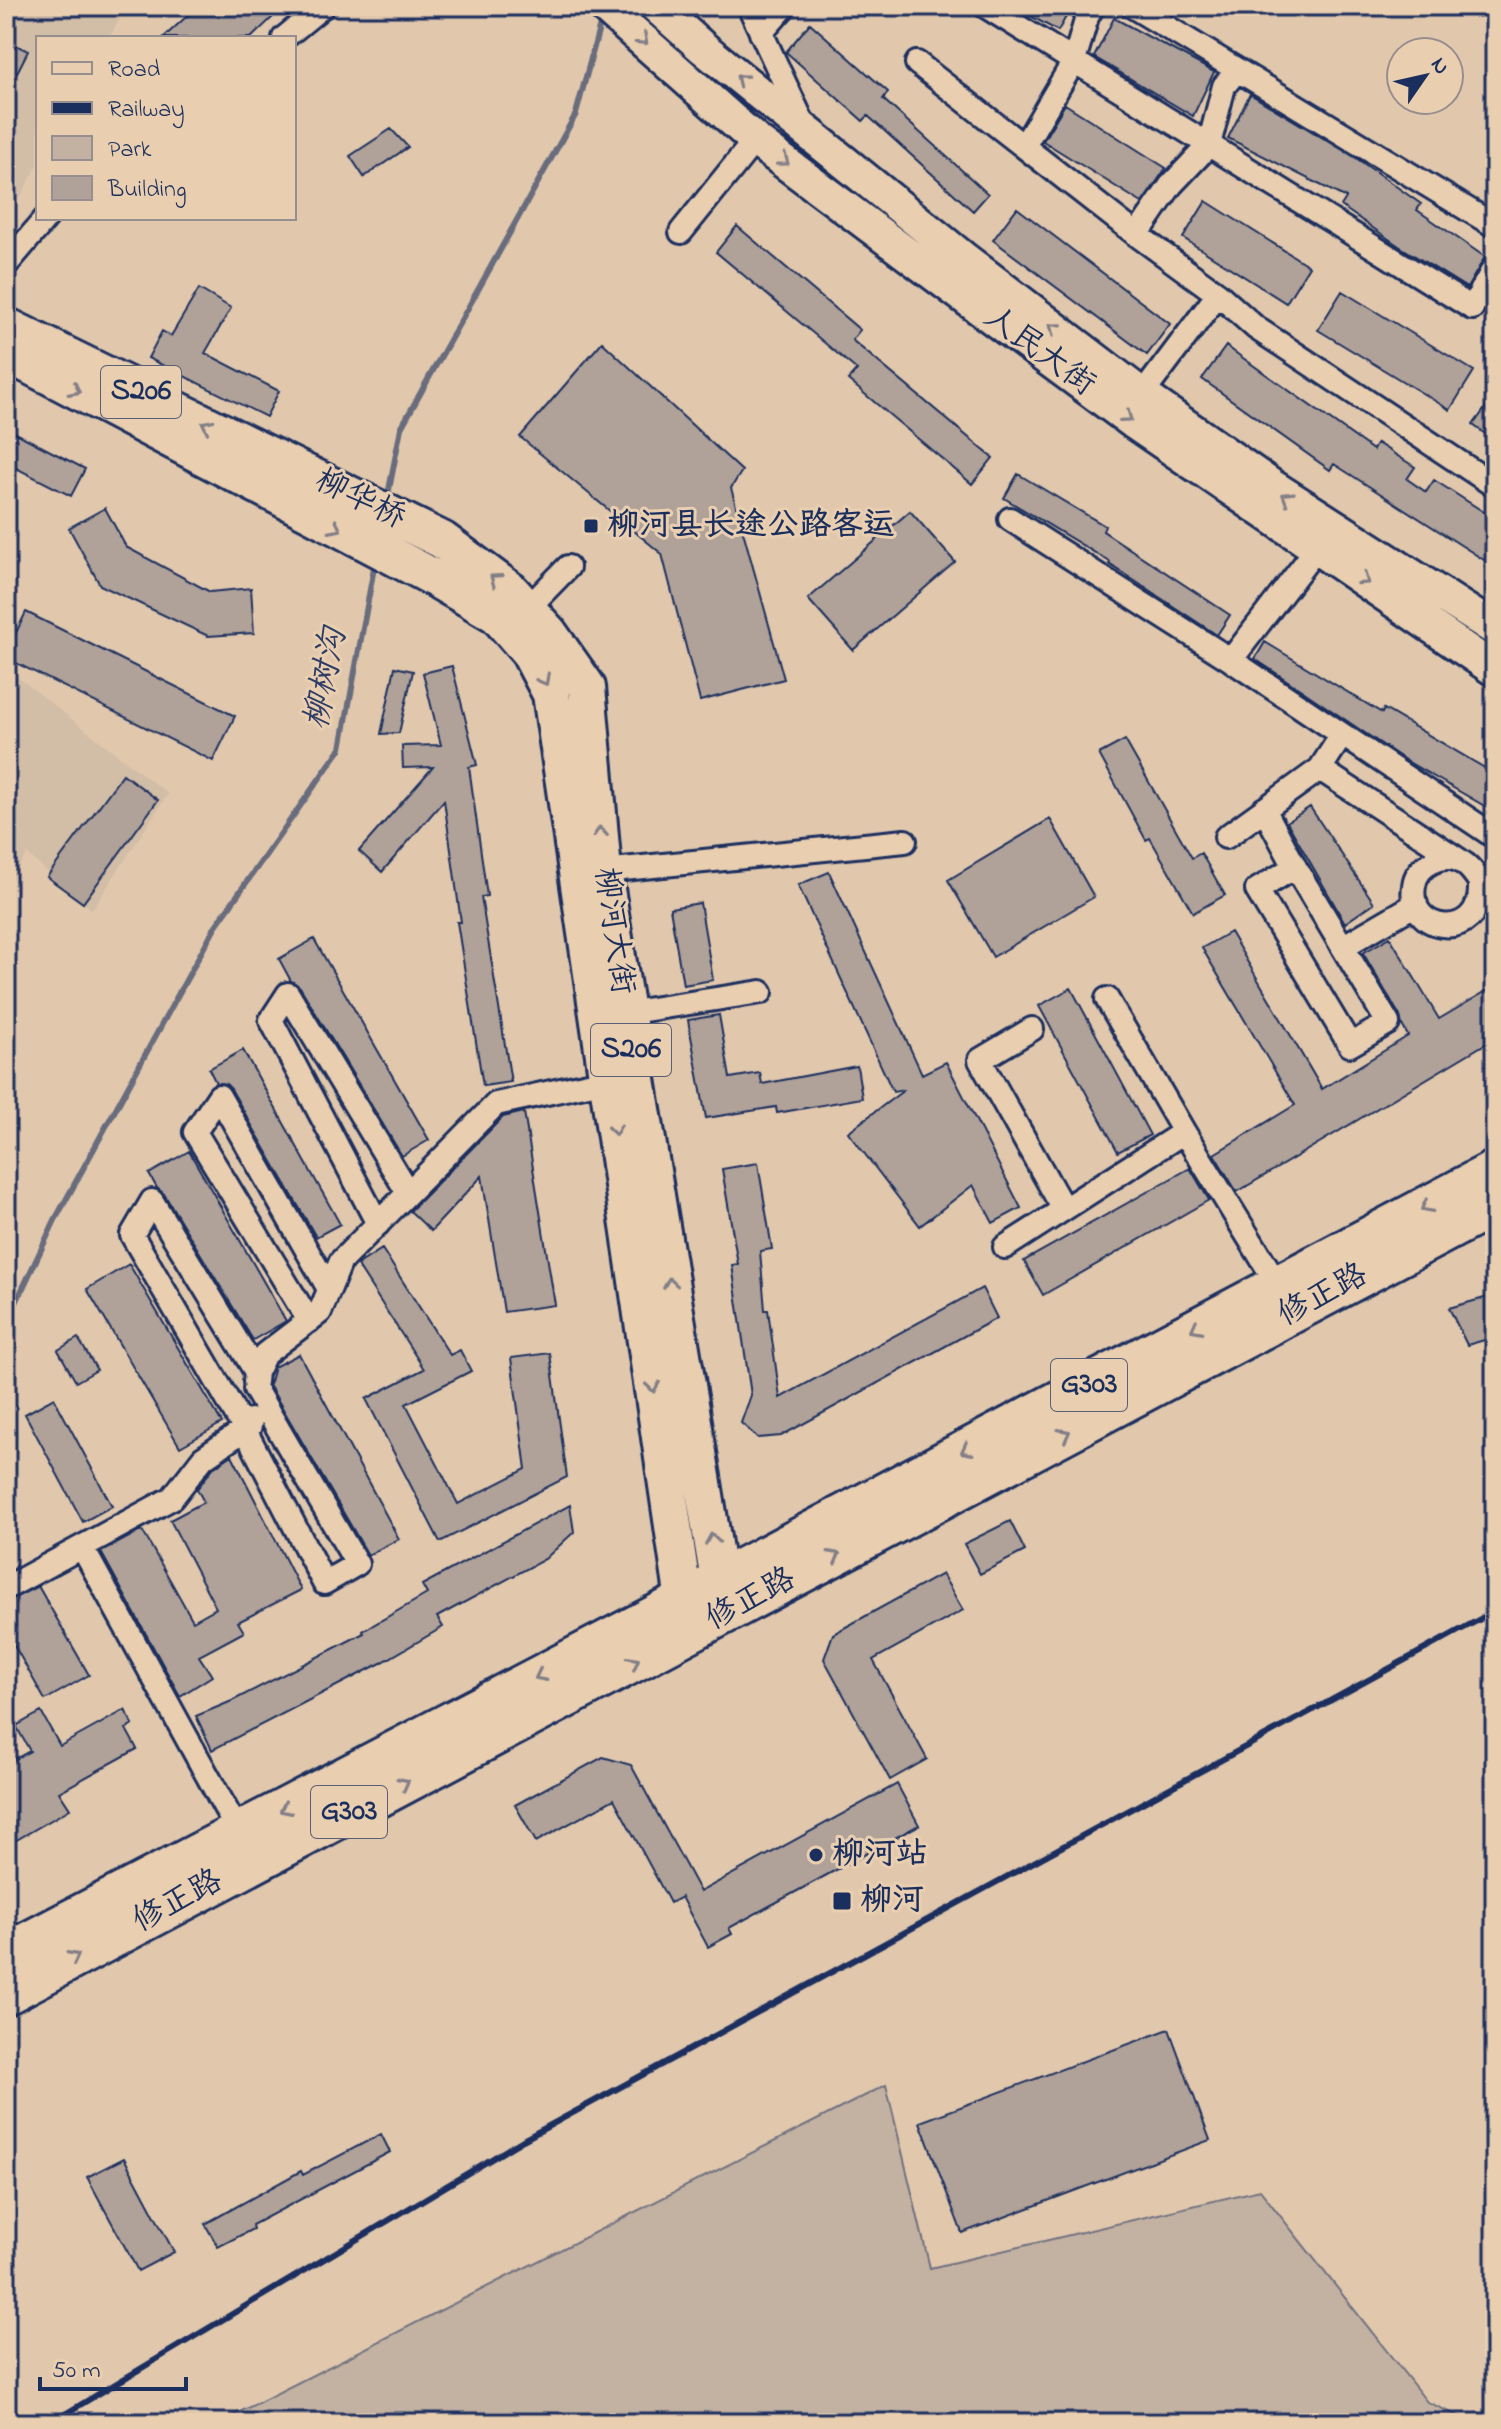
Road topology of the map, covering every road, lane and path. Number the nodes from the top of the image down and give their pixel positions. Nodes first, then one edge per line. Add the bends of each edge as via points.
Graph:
1 (323, 6) edge
2 (604, 6) edge
3 (656, 6) edge
4 (749, 6) edge
5 (785, 6) edge
6 (985, 6) edge
7 (1093, 6) edge
8 (1132, 6) edge
9 (761, 33) junction
10 (286, 36) edge
11 (1074, 61) junction
12 (917, 63) dead end
13 (1237, 70) junction
14 (807, 131) junction
15 (755, 140) junction
16 (1209, 145) junction
17 (1024, 146) junction
18 (44, 220) edge
19 (1495, 226) edge
20 (681, 232) dead end
21 (1137, 235) junction
22 (6, 265) edge
23 (1495, 266) edge
24 (1218, 294) junction
25 (6, 326) edge
26 (6, 353) edge
27 (1142, 395) junction
28 (272, 476) junction
29 (1495, 486) edge
30 (1010, 519) dead end
31 (442, 540) joint
32 (1317, 548) junction
33 (568, 567) dead end
34 (427, 574) joint
35 (527, 609) junction
36 (1495, 629) edge
37 (1231, 660) junction
38 (1495, 670) edge
39 (1342, 735) junction
40 (1320, 769) junction
41 (1264, 809) junction
42 (1226, 837) dead end
43 (1495, 837) edge
44 (905, 841) dead end
45 (1495, 849) edge
46 (1295, 867) junction
47 (603, 871) junction
48 (1471, 872) junction
49 (1416, 904) junction
50 (1495, 906) edge
51 (1344, 946) junction
52 (761, 992) dead end
53 (1107, 999) dead end
54 (625, 1013) junction
55 (1032, 1029) dead end
56 (607, 1080) junction
57 (1184, 1132) junction
58 (1495, 1171) edge
59 (408, 1193) junction
60 (1495, 1205) edge
61 (1063, 1208) junction
62 (378, 1224) junction
63 (1005, 1247) dead end
64 (1278, 1285) junction
65 (329, 1289) junction
66 (309, 1321) junction
67 (256, 1380) junction
68 (245, 1430) junction
69 (82, 1547) junction
70 (6, 1588) edge
71 (704, 1607) junction
72 (239, 1833) junction
73 (6, 1954) edge
74 (6, 1994) edge

1 - 10 street
2 -> 15 street, 人民大街
14 -> 3 street, 人民大街
4 - 9 street
5 - 9 street
6 - 11 street
7 - 11 street
8 - 13 street
9 - 14 street
11 - 16 street
11 - 17 street
12 - 17 street
13 - 16 street via 1224,86
13 - 19 street
27 -> 14 street, 人民大街
15 - 20 street
15 -> 32 street, 人民大街 via 1121,413
16 - 21 street via 1171,185
16 - 23 street via 1472,308
17 - 21 street
18 - 22 street
21 - 24 street
24 - 27 street
24 - 29 street via 1256,328
28 -> 25 main road, S206
26 -> 28 main road, S206
36 -> 27 street, 人民大街 via 1272,486
28 - 31 main road, 柳华桥 / S206
28 -> 34 main road, 柳华桥 / S206
30 - 37 street
35 -> 31 main road, 柳河大街 / S206
32 - 37 street
32 -> 38 street, 人民大街
33 - 35 street
34 -> 56 main road, 柳河大街 / S206 via 497,615 529,652 551,694
47 -> 35 main road, 柳河大街 / S206 via 587,687
37 - 39 street
39 - 40 street
39 - 43 street
40 - 41 street
40 - 48 street
41 - 42 street
41 - 46 street
44 - 47 street
45 - 48 street
46 - 51 street
46 - 51 street via 1257,890 1350,1045 1388,1023
47 - 54 main road, 柳河大街 / S206
48 - 49 street via 1447,858 1424,866 1413,888
48 - 49 street via 1477,908 1461,923 1439,925
48 - 50 street
49 - 51 street
52 - 54 street
53 - 57 street
71 -> 54 main road, 柳河大街 / S206
55 - 61 street via 980,1060
56 - 59 street via 496,1104
56 -> 71 main road, 柳河大街 / S206
57 - 61 street
57 - 64 street
58 -> 64 highway, 修正路 / G303
59 - 62 street
59 - 62 street via 288,994 271,1020
71 -> 60 highway, 修正路 / G303
61 - 63 street
62 - 65 street via 341,1261
64 -> 71 highway, 修正路 / G303
65 - 66 street via 320,1312
65 - 66 street via 219,1096 195,1132
66 - 67 street via 265,1354
67 - 68 street via 250,1426
67 - 68 street via 357,1564 324,1583
67 - 68 street via 152,1201 132,1235
68 - 69 street via 203,1458 172,1498
69 - 70 street
69 - 72 street
71 -> 72 highway, 修正路 / G303
74 -> 71 highway, 修正路 / G303
72 - 73 highway, 修正路 / G303

